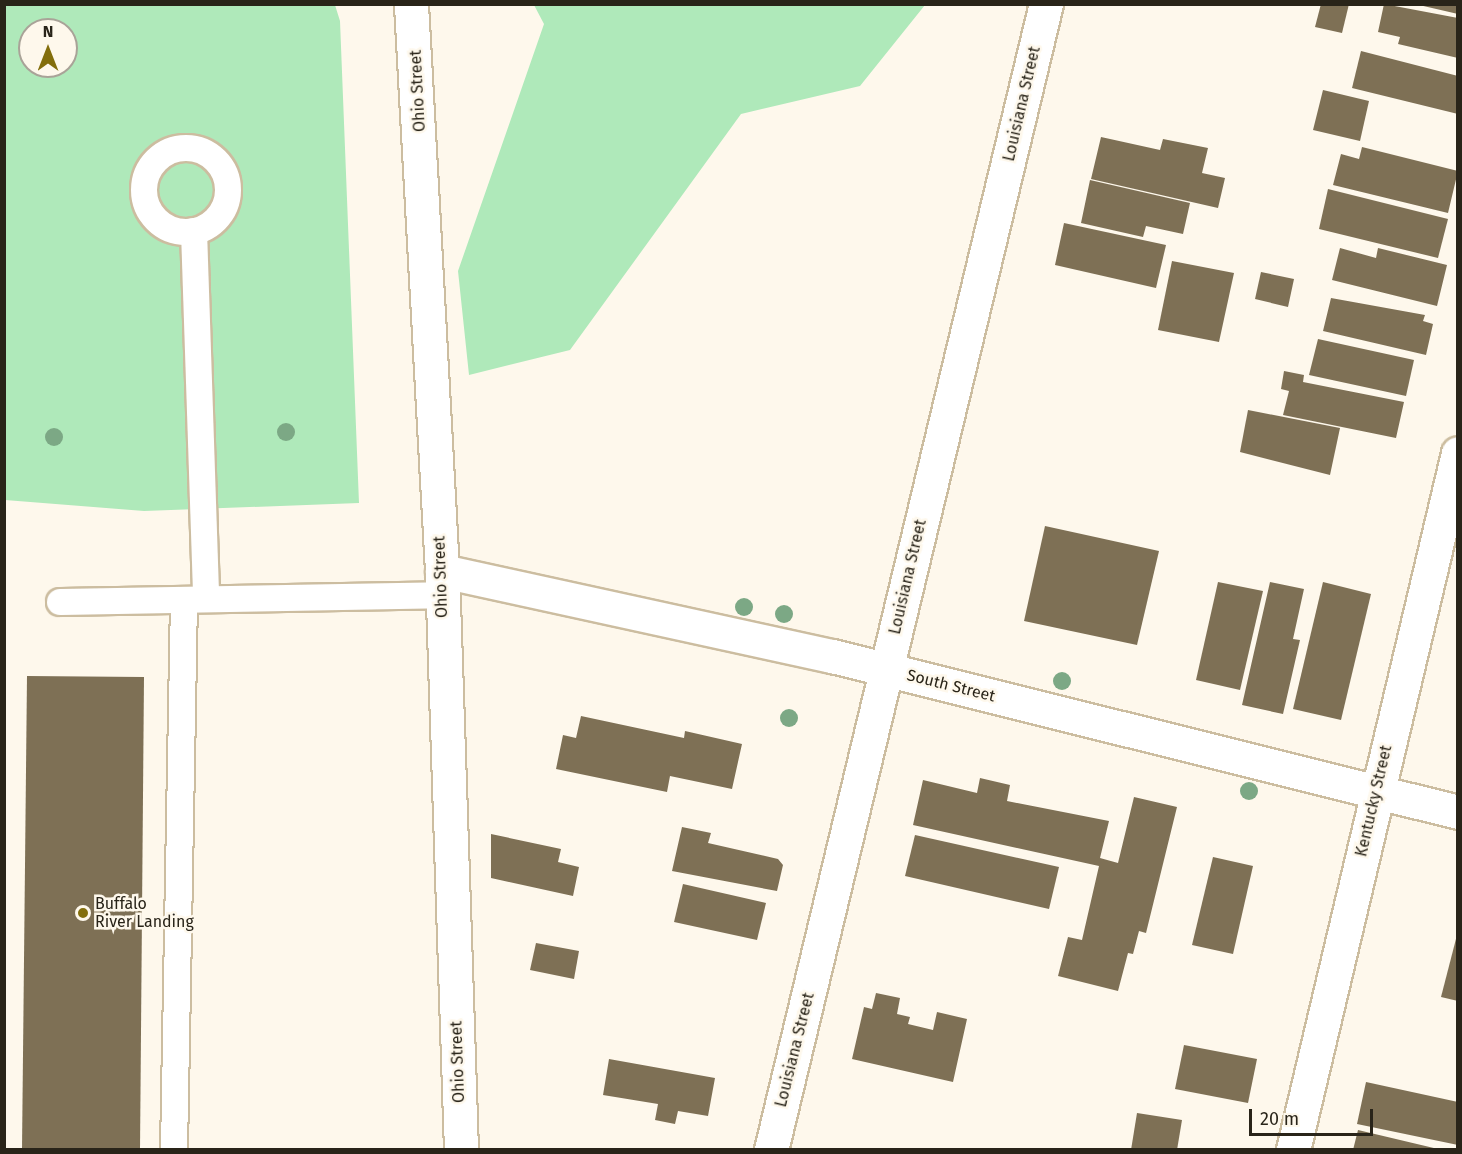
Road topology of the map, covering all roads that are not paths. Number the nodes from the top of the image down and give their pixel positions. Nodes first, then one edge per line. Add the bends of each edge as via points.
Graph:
1 (411, 4) edge
2 (1046, 4) edge
3 (194, 231) dead end
4 (1458, 453) edge
5 (442, 583) junction
6 (195, 599) junction
7 (60, 602) dead end
8 (886, 670) junction
9 (1375, 793) junction
10 (1458, 812) edge
11 (174, 1149) edge
12 (461, 1149) edge
13 (771, 1149) edge
14 (1293, 1149) edge

1 - 5 street, Ohio Street
2 - 8 street, Louisiana Street
3 - 6 lane
4 - 9 street, Kentucky Street
5 - 6 lane
5 - 8 street, South Street
5 - 12 street, Ohio Street
6 - 7 lane
6 - 11 lane
8 - 9 street, South Street
8 - 13 street, Louisiana Street
9 - 10 street, South Street
9 - 14 street, Kentucky Street

